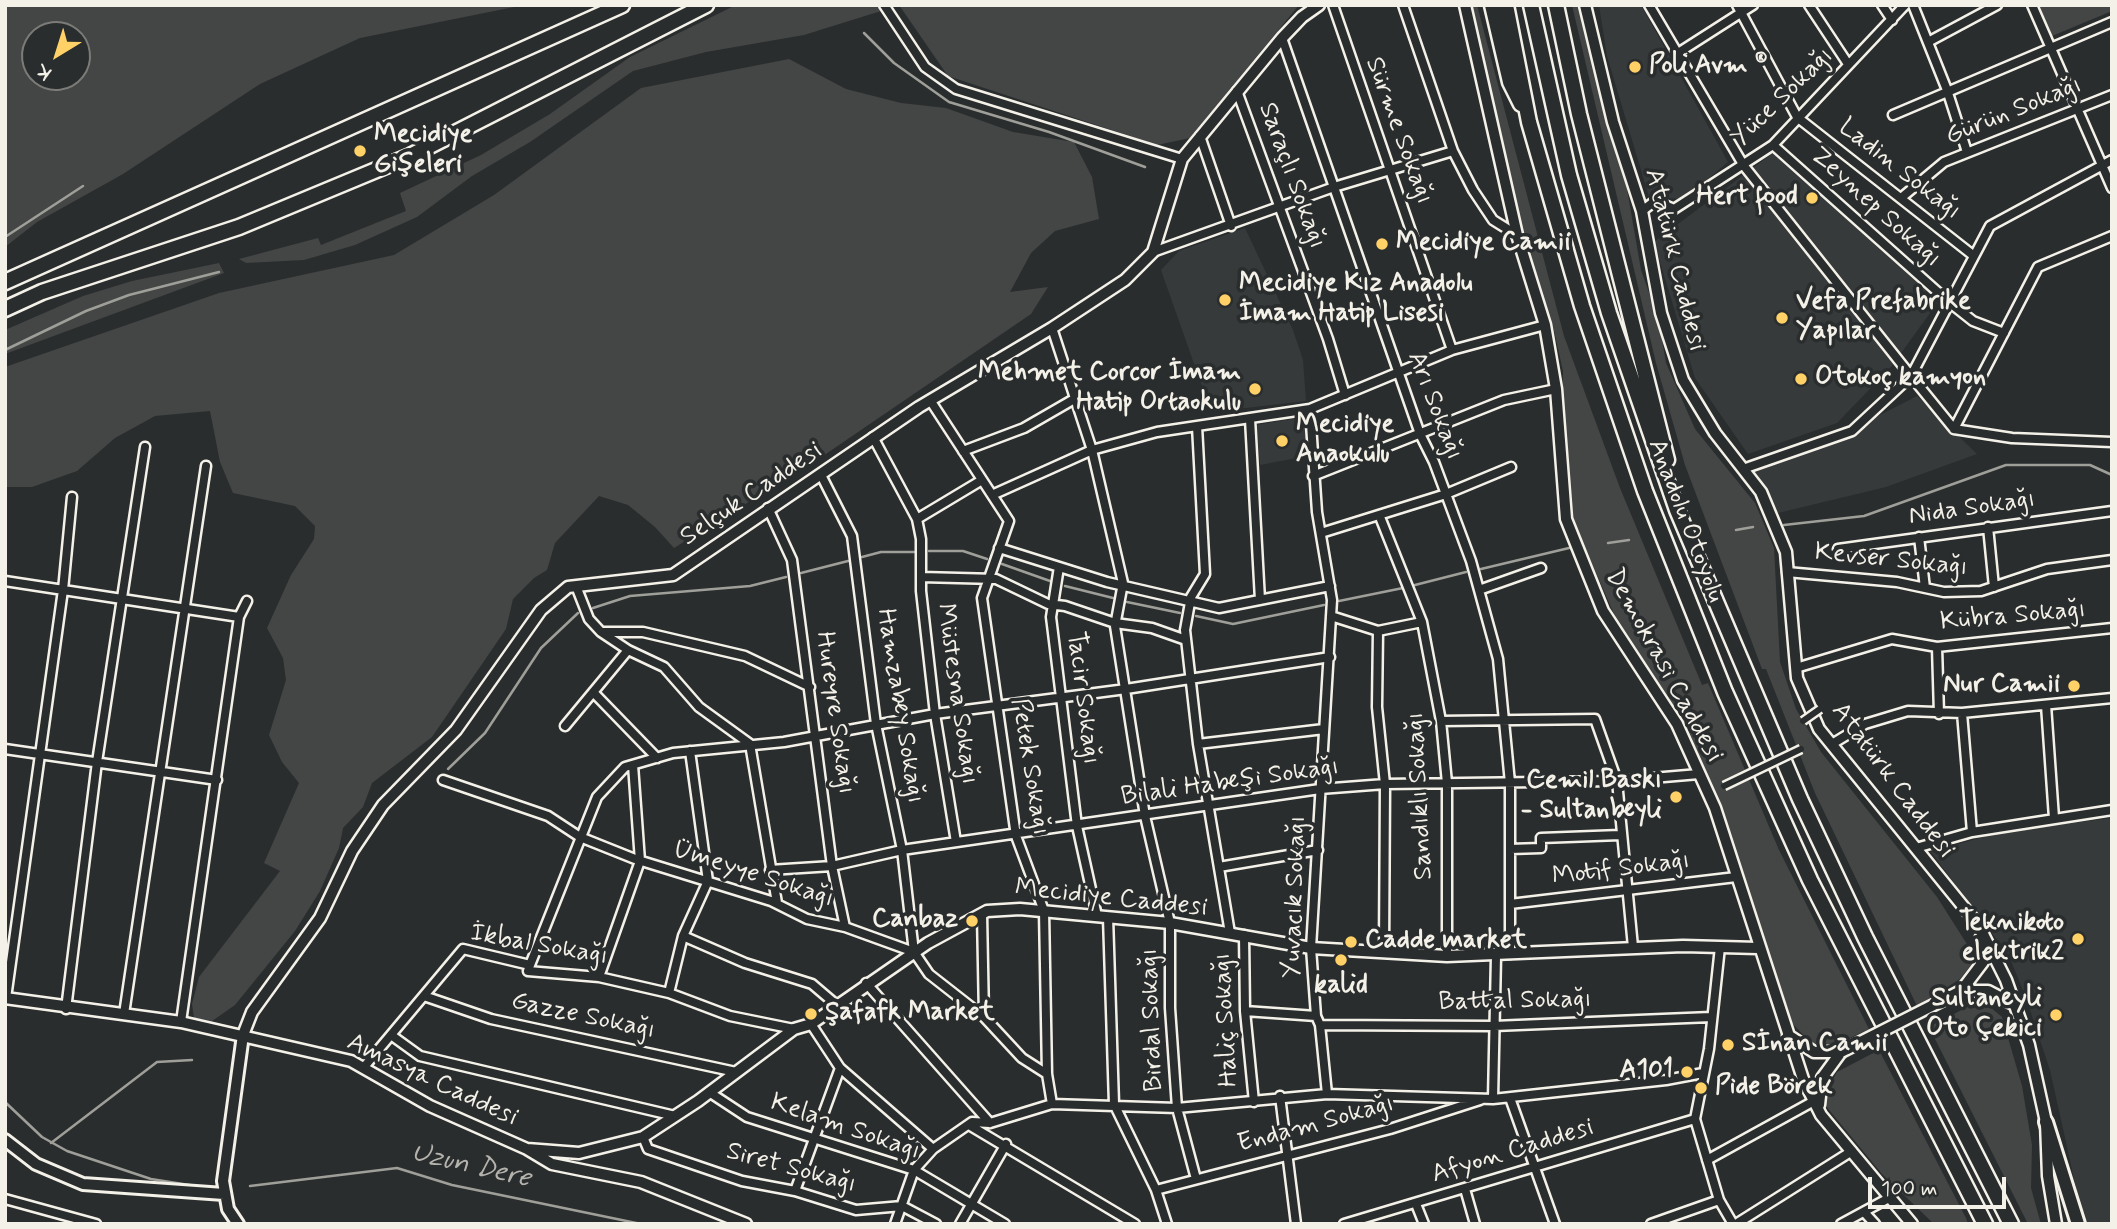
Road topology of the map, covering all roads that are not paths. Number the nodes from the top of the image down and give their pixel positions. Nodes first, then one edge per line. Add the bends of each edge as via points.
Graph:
1 (622, 5) edge
2 (706, 5) edge
3 (884, 5) edge
4 (1319, 5) edge
5 (1333, 5) edge
6 (1403, 5) edge
7 (1465, 5) edge
8 (1492, 5) edge
9 (1506, 5) edge
10 (1531, 5) edge
11 (1556, 5) edge
12 (1585, 5) edge
13 (1649, 5) edge
14 (1753, 5) edge
15 (1809, 5) edge
16 (1882, 5) edge
17 (1905, 5) edge
18 (1913, 5) edge
19 (1997, 5) edge
20 (2032, 5) edge
21 (1739, 9) edge
22 (1892, 20) junction
23 (2112, 22) edge
24 (1282, 38) junction
25 (1928, 42) junction
26 (2051, 48) junction
27 (1678, 53) junction
28 (1848, 64) junction
29 (1947, 90) junction
30 (1237, 91) junction
31 (2112, 95) edge
32 (2077, 110) junction
33 (1893, 115) dead end
34 (1797, 117) junction
35 (1530, 122) junction
36 (1200, 136) junction
37 (1773, 145) junction
38 (1453, 151) junction
39 (1967, 152) junction
40 (1182, 159) junction
41 (2112, 160) edge
42 (2102, 164) junction
43 (1744, 166) junction
44 (1390, 169) junction
45 (1334, 187) junction
46 (2112, 188) edge
47 (1901, 198) junction
48 (1280, 209) junction
49 (1642, 211) junction
50 (1231, 226) junction
51 (1517, 235) junction
52 (2112, 236) edge
53 (1153, 252) junction
54 (1974, 256) junction
55 (5, 282) edge
56 (1949, 303) junction
57 (5, 309) edge
58 (1545, 325) junction
59 (1052, 328) junction
60 (2004, 333) junction
61 (1452, 351) junction
62 (1398, 373) junction
63 (1911, 376) junction
64 (1556, 389) junction
65 (1345, 395) junction
66 (1076, 398) junction
67 (930, 400) junction
68 (1310, 409) junction
69 (1250, 419) junction
70 (1197, 426) junction
71 (1954, 429) junction
72 (1420, 434) junction
73 (873, 437) junction
74 (2112, 442) edge
75 (145, 447) dead end
76 (1092, 450) junction
77 (963, 451) junction
78 (206, 466) dead end
79 (1511, 467) dead end
80 (1743, 469) junction
81 (821, 475) junction
82 (1313, 475) junction
83 (982, 480) junction
84 (992, 495) junction
85 (1446, 495) junction
86 (72, 497) dead end
87 (768, 509) junction
88 (1676, 510) junction
89 (2112, 511) edge
90 (1380, 517) junction
91 (918, 519) junction
92 (1988, 527) junction
93 (1321, 533) junction
94 (1919, 537) junction
95 (999, 548) junction
96 (1838, 549) dead end
97 (2112, 560) edge
98 (1059, 567) junction
99 (1541, 568) dead end
100 (1787, 572) junction
101 (921, 577) junction
102 (989, 578) junction
103 (5, 581) edge
104 (576, 586) junction
105 (1123, 586) junction
106 (1329, 586) junction
107 (1925, 587) junction
108 (1994, 587) junction
109 (64, 590) junction
110 (1479, 590) junction
111 (122, 599) junction
112 (1261, 600) junction
113 (247, 601) dead end
114 (1191, 601) junction
115 (1053, 605) junction
116 (183, 609) junction
117 (239, 617) junction
118 (1331, 617) junction
119 (1422, 622) junction
120 (1115, 624) junction
121 (2112, 628) edge
122 (1378, 631) junction
123 (601, 632) junction
124 (1186, 640) junction
125 (1937, 646) junction
126 (628, 650) junction
127 (1330, 657) junction
128 (1796, 668) junction
129 (1189, 680) junction
130 (810, 687) junction
131 (1126, 689) junction
132 (593, 692) junction
133 (1063, 698) junction
134 (2112, 698) edge
135 (2046, 705) junction
136 (998, 708) junction
137 (1820, 709) dead end
138 (1962, 713) junction
139 (935, 714) junction
140 (1939, 714) junction
141 (1506, 718) junction
142 (1441, 721) junction
143 (1803, 721) dead end
144 (876, 724) junction
145 (565, 726) dead end
146 (1324, 729) junction
147 (817, 735) junction
148 (750, 744) junction
149 (1198, 744) junction
150 (1832, 744) junction
151 (5, 748) edge
152 (1801, 749) dead end
153 (690, 751) junction
154 (39, 754) junction
155 (657, 758) junction
156 (97, 762) junction
157 (633, 765) junction
158 (160, 771) junction
159 (1699, 774) junction
160 (216, 779) junction
161 (443, 780) dead end
162 (1617, 781) junction
163 (1447, 783) junction
164 (1510, 783) junction
165 (1385, 784) junction
166 (1724, 786) dead end
167 (1320, 789) junction
168 (1208, 808) junction
169 (2112, 810) edge
170 (1145, 816) junction
171 (2054, 817) junction
172 (1077, 826) junction
173 (1972, 832) junction
174 (1620, 835) junction
175 (1016, 836) junction
176 (580, 837) junction
177 (956, 842) junction
178 (1916, 848) junction
179 (1510, 849) junction
180 (902, 850) junction
181 (1318, 850) junction
182 (640, 861) junction
183 (832, 866) junction
184 (1219, 867) junction
185 (770, 870) junction
186 (1736, 877) junction
187 (708, 881) junction
188 (1625, 891) junction
189 (777, 903) junction
190 (1510, 904) junction
191 (1044, 911) junction
192 (982, 914) junction
193 (1103, 917) junction
194 (1170, 923) junction
195 (1979, 926) junction
196 (845, 927) junction
197 (1230, 933) junction
198 (1244, 935) junction
199 (682, 936) junction
200 (1633, 947) junction
201 (1720, 947) junction
202 (1311, 948) junction
203 (1758, 948) junction
204 (914, 952) junction
205 (1384, 952) junction
206 (1510, 954) junction
207 (1447, 956) junction
208 (1496, 956) junction
209 (530, 965) junction
210 (599, 977) junction
211 (866, 983) junction
212 (1961, 991) junction
213 (668, 993) junction
214 (424, 996) junction
215 (6, 998) edge
216 (2015, 1005) junction
217 (839, 1007) junction
218 (66, 1009) junction
219 (1245, 1011) junction
220 (124, 1014) junction
221 (984, 1017) junction
222 (1711, 1017) junction
223 (1318, 1020) junction
224 (181, 1023) junction
225 (811, 1024) junction
226 (1494, 1026) junction
227 (794, 1029) junction
228 (243, 1035) junction
229 (391, 1035) junction
230 (1788, 1035) junction
231 (1841, 1052) junction
232 (364, 1067) junction
233 (839, 1068) junction
234 (736, 1072) junction
235 (1703, 1073) junction
236 (1047, 1074) junction
237 (709, 1092) junction
238 (1327, 1094) junction
239 (1280, 1096) junction
240 (1510, 1098) junction
241 (1489, 1099) junction
242 (1254, 1102) junction
243 (1052, 1104) junction
244 (1114, 1104) junction
245 (1816, 1105) junction
246 (1177, 1108) junction
247 (675, 1116) junction
248 (1695, 1119) junction
249 (2046, 1122) junction
250 (990, 1123) junction
251 (969, 1125) junction
252 (643, 1137) junction
253 (814, 1138) junction
254 (5, 1140) edge
255 (1006, 1144) junction
256 (527, 1149) junction
257 (933, 1149) junction
258 (1852, 1151) junction
259 (1288, 1153) junction
260 (1707, 1160) junction
261 (1532, 1165) junction
262 (914, 1170) junction
263 (1196, 1179) junction
264 (1465, 1189) junction
265 (1156, 1190) junction
266 (795, 1191) junction
267 (224, 1194) junction
268 (1889, 1198) junction
269 (5, 1199) edge
270 (1719, 1200) junction
271 (970, 1204) junction
272 (1416, 1204) junction
273 (902, 1206) junction
274 (1864, 1212) junction
275 (1361, 1222) edge
276 (96, 1224) edge
277 (238, 1224) edge
278 (746, 1224) edge
279 (895, 1224) edge
280 (936, 1224) edge
281 (960, 1224) edge
282 (1005, 1224) edge
283 (1135, 1224) edge
284 (1167, 1224) edge
285 (1296, 1224) edge
286 (1344, 1224) edge
287 (1424, 1224) edge
288 (1475, 1224) edge
289 (1555, 1224) edge
290 (1651, 1224) edge
291 (1735, 1224) edge
292 (1842, 1224) edge
293 (1875, 1224) edge
294 (1912, 1224) edge
295 (1986, 1224) edge
296 (2011, 1224) edge
297 (2056, 1224) edge
298 (2078, 1224) edge

1 - 55 highway
2 - 57 highway via 410,156 239,227 42,292
3 - 40 street via 925,67 956,89
4 - 24 street, Selçuk Caddesi
5 - 44 street, Sürme Sokağı
6 - 38 street
7 - 51 street, Demokrasi Caddesi
8 - 35 highway via 1510,82
9 - 35 highway, Anadolu Otoyolu
10 - 88 highway, Anadolu Otoyolu via 1569,175 1605,301
11 - 88 highway via 1579,114 1659,423
12 - 49 street, Atatürk Caddesi via 1613,122
13 - 27 street
14 - 21 street
15 - 28 street
16 - 22 street
17 - 22 street, Yüce Sokağı
18 - 25 street
19 - 25 street
20 - 26 street
21 - 27 street
21 - 34 street
22 - 28 street, Yüce Sokağı
23 - 26 street
24 - 30 street, Selçuk Caddesi
24 - 45 street, Arı Sokağı
25 - 29 street
26 - 29 street
26 - 32 street
27 - 43 street
28 - 34 street, Yüce Sokağı
29 - 33 street
29 - 39 street
30 - 36 street, Selçuk Caddesi
30 - 48 street, Saraçlı Sokağı
31 - 32 street, Gürün Sokağı
32 - 39 street, Gürün Sokağı
32 - 42 street
34 - 37 street, Yüce Sokağı
34 - 47 street, Ladin Sokağı
35 - 295 highway, Anadolu Otoyolu via 1582,306 1645,491 1725,692 1810,880
36 - 40 street, Selçuk Caddesi
36 - 50 street
37 - 43 street, Yüce Sokağı
37 - 56 street, Zeynep Sokağı
38 - 44 street
38 - 51 street via 1493,220
39 - 47 street, Gürün Sokağı via 1944,162
40 - 53 street, Selçuk Caddesi
41 - 42 street
42 - 46 street
42 - 54 street via 1990,226
43 - 49 street, Yüce Sokağı via 1674,209 1655,201
43 - 63 street
44 - 45 street
44 - 61 street, Sürme Sokağı
45 - 48 street
45 - 62 street, Arı Sokağı
47 - 54 street, Ladin Sokağı
48 - 50 street
48 - 65 street, Saraçlı Sokağı
49 - 80 street, Atatürk Caddesi via 1661,313 1683,380
50 - 53 street
51 - 58 street, Demokrasi Caddesi
52 - 60 street via 2038,267
53 - 59 street, Selçuk Caddesi via 1125,280
54 - 56 street
56 - 60 street, Zeynep Sokağı via 1973,321
56 - 63 street
58 - 61 street
58 - 64 street, Demokrasi Caddesi
59 - 66 street, Birdal Sokağı
59 - 67 street, Selçuk Caddesi
60 - 71 street
61 - 62 street
62 - 65 street
62 - 72 street, Arı Sokağı
63 - 71 street
63 - 80 street via 1852,431
64 - 72 street via 1504,400
64 - 159 street, Demokrasi Caddesi via 1566,519 1603,611 1677,724
65 - 68 street
66 - 76 street, Birdal Sokağı
66 - 77 street via 1024,428
67 - 73 street, Selçuk Caddesi
67 - 77 street
68 - 69 street
68 - 82 street, Yuvacık Sokağı
69 - 70 street
69 - 112 street
70 - 76 street
70 - 114 street, Haliç Sokağı via 1205,575
71 - 74 street via 2012,438
72 - 82 street
72 - 85 street, Arı Sokağı
73 - 81 street, Selçuk Caddesi
73 - 91 street, Müstesna Sokağı
75 - 111 street
76 - 84 street
76 - 105 street, Birdal Sokağı
77 - 83 street
78 - 116 street
79 - 85 street
80 - 100 street, Atatürk Caddesi via 1761,492 1786,552
81 - 87 street, Selçuk Caddesi
81 - 144 street, Hamzabey Sokağı via 852,536
82 - 93 street, Yuvacık Sokağı
83 - 84 street
83 - 91 street
84 - 95 street, Petek Sokağı via 1009,521
85 - 90 street
85 - 110 street, Arı Sokağı
86 - 109 street
87 - 104 street, Selçuk Caddesi via 673,575
87 - 130 street, Hureyre Sokağı via 792,561
88 - 296 highway, Anadolu Otoyolu via 1800,799
89 - 92 street, Nida Sokağı
90 - 93 street
90 - 119 street, Sandıklı Sokağı
91 - 101 street, Müstesna Sokağı
92 - 94 street, Nida Sokağı
92 - 108 street
93 - 106 street, Yuvacık Sokağı
94 - 96 street, Nida Sokağı
94 - 107 street
95 - 98 street
95 - 102 street, Petek Sokağı
97 - 108 street, Kevser Sokağı via 2047,569
98 - 105 street
98 - 115 street, Tacir Sokağı
99 - 110 street
100 - 107 street, Kevser Sokağı
100 - 128 street, Atatürk Caddesi
101 - 102 street
101 - 139 street, Müstesna Sokağı
102 - 115 street
102 - 136 street, Petek Sokağı via 982,598
103 - 109 street
104 - 123 street via 589,619
104 - 228 street, Selçuk Caddesi via 568,587 541,610 456,730 383,805 352,851 320,918 252,1012
105 - 114 street
105 - 120 street, Birdal Sokağı
106 - 112 street
106 - 118 street, Yuvacık Sokağı
107 - 108 street, Kevser Sokağı via 1981,592
109 - 111 street
109 - 154 street
110 - 141 street, Arı Sokağı via 1498,659
111 - 116 street
111 - 156 street
112 - 114 street via 1219,608
113 - 117 street
114 - 124 street, Haliç Sokağı
115 - 120 street
115 - 133 street, Tacir Sokağı
116 - 117 street
116 - 158 street
117 - 160 street
118 - 122 street
118 - 127 street, Yuvacık Sokağı
119 - 122 street
119 - 142 street, Sandıklı Sokağı
120 - 124 street via 1152,628
120 - 131 street, Birdal Sokağı
121 - 125 street, Kübra Sokağı
122 - 165 street via 1377,707
123 - 126 street
123 - 130 street via 643,632 745,656
124 - 129 street, Haliç Sokağı
125 - 128 street, Kübra Sokağı via 1892,639
125 - 140 street
126 - 132 street
126 - 148 street via 664,667 699,708
127 - 129 street
127 - 146 street, Yuvacık Sokağı
128 - 150 street, Atatürk Caddesi via 1819,729
129 - 131 street
129 - 149 street, Haliç Sokağı
130 - 147 street, Hureyre Sokağı
131 - 133 street
131 - 170 street, Birdal Sokağı
132 - 145 street
132 - 155 street
133 - 136 street
133 - 172 street, Tacir Sokağı
134 - 135 street
135 - 138 street
135 - 171 street
136 - 139 street
136 - 175 street, Petek Sokağı
137 - 143 street, bridge
138 - 140 street
138 - 173 street
139 - 144 street
139 - 177 street, Müstesna Sokağı
140 - 150 street via 1908,712 1865,724
141 - 142 street
141 - 162 street via 1595,719
141 - 164 street, Arı Sokağı
142 - 163 street, Sandıklı Sokağı
144 - 147 street
144 - 180 street, Hamzabey Sokağı
146 - 149 street
146 - 167 street, Yuvacık Sokağı
147 - 148 street
147 - 183 street, Hureyre Sokağı
148 - 153 street
148 - 185 street
149 - 168 street, Haliç Sokağı
150 - 178 street, Atatürk Caddesi
151 - 154 street
152 - 166 street, bridge
153 - 155 street
153 - 187 street
154 - 156 street
154 - 215 street
155 - 157 street
156 - 158 street
156 - 218 street
157 - 176 street via 625,767 597,797
157 - 182 street
158 - 160 street
158 - 220 street
159 - 162 street, Bilali Habeşi Sokağı
159 - 186 street, Demokrasi Caddesi via 1715,808
160 - 224 street
161 - 176 street, Ümeyye Sokağı via 548,816
162 - 164 street, Bilali Habeşi Sokağı
162 - 174 street
163 - 164 street, Bilali Habeşi Sokağı
163 - 165 street, Bilali Habeşi Sokağı
163 - 207 street, Sandıklı Sokağı
164 - 179 street, Arı Sokağı
165 - 167 street, Bilali Habeşi Sokağı
165 - 205 street
167 - 168 street, Bilali Habeşi Sokağı
167 - 181 street, Yuvacık Sokağı
168 - 170 street, Bilali Habeşi Sokağı
168 - 184 street, Haliç Sokağı
169 - 171 street
170 - 172 street, Bilali Habeşi Sokağı
170 - 194 street, Birdal Sokağı
171 - 173 street
172 - 175 street, Bilali Habeşi Sokağı
172 - 193 street, Tacir Sokağı
173 - 178 street
174 - 179 street via 1541,838 1541,848
174 - 188 street
175 - 177 street, Bilali Habeşi Sokağı
175 - 191 street, Petek Sokağı
176 - 182 street, Ümeyye Sokağı
176 - 209 street
177 - 180 street, Bilali Habeşi Sokağı
178 - 195 street, Atatürk Caddesi
179 - 190 street, Arı Sokağı
180 - 183 street, Bilali Habeşi Sokağı
180 - 204 street, Hamzabey Sokağı
181 - 184 street
181 - 202 street, Yuvacık Sokağı
182 - 187 street, Ümeyye Sokağı
182 - 210 street
183 - 185 street, Bilali Habeşi Sokağı
183 - 196 street, Hureyre Sokağı
184 - 197 street, Haliç Sokağı
185 - 189 street
186 - 188 street, Motif Sokağı
186 - 203 street, Demokrasi Caddesi
187 - 189 street, Ümeyye Sokağı
187 - 199 street
188 - 190 street, Motif Sokağı
188 - 200 street
189 - 196 street, Ümeyye Sokağı via 807,919
190 - 206 street, Arı Sokağı
191 - 192 street, Mecidiye Caddesi via 1002,909
191 - 193 street, Mecidiye Caddesi
191 - 236 street, Petek Sokağı
192 - 204 street, Mecidiye Caddesi
192 - 221 street
193 - 194 street, Mecidiye Caddesi
193 - 244 street, Tacir Sokağı
194 - 197 street, Mecidiye Caddesi
194 - 246 street, Birdal Sokağı
195 - 212 street via 1983,961
195 - 216 street, Atatürk Caddesi
196 - 204 street, Ümeyye Sokağı
197 - 198 street, Mecidiye Caddesi
198 - 202 street, Mecidiye Caddesi
198 - 219 street, Haliç Sokağı
199 - 213 street
199 - 217 street via 745,963 812,984
200 - 201 street, Mecidiye Caddesi
200 - 206 street, Mecidiye Caddesi
201 - 203 street, Mecidiye Caddesi
201 - 222 street
202 - 205 street, Mecidiye Caddesi
202 - 223 street, Yuvacık Sokağı
203 - 230 street, Demokrasi Caddesi
204 - 211 street, Mecidiye Caddesi
204 - 221 street via 929,974
205 - 207 street, Mecidiye Caddesi
206 - 208 street, Mecidiye Caddesi
207 - 208 street, Mecidiye Caddesi
208 - 226 street
209 - 210 street, İkbal Sokağı via 528,971
209 - 214 street, İkbal Sokağı via 463,949
210 - 213 street, İkbal Sokağı
211 - 217 street, Mecidiye Caddesi
211 - 250 street
212 - 216 street via 1988,991
212 - 231 street, bridge
213 - 227 street, İkbal Sokağı via 730,1016
214 - 229 street, İkbal Sokağı
214 - 234 street, Gazze Sokağı via 491,1019
215 - 218 street, Amasya Caddesi
216 - 249 street, Atatürk Caddesi
217 - 225 street, Mecidiye Caddesi
218 - 220 street, Amasya Caddesi
219 - 223 street, Battal Sokağı
219 - 242 street, Haliç Sokağı
220 - 224 street, Amasya Caddesi
221 - 236 street via 1022,1058
222 - 226 street, Battal Sokağı
222 - 235 street
223 - 226 street, Battal Sokağı
223 - 238 street, Yuvacık Sokağı
224 - 228 street, Amasya Caddesi
225 - 227 street, Mecidiye Caddesi
225 - 233 street
226 - 241 street
227 - 234 street, Mecidiye Caddesi
228 - 232 street, Amasya Caddesi
228 - 267 main road via 225,1156
229 - 232 street, İkbal Sokağı
229 - 247 street via 420,1056
230 - 231 street via 1814,1052
230 - 245 street, Demokrasi Caddesi
231 - 245 street via 1822,1079
232 - 256 street, Amasya Caddesi via 430,1106
233 - 253 street
233 - 257 street
234 - 237 street, Mecidiye Caddesi
235 - 240 street
235 - 248 street
236 - 243 street, Petek Sokağı
237 - 247 street, Mecidiye Caddesi
237 - 253 street, Kelam Sokağı via 747,1117
238 - 239 street
238 - 241 street
239 - 242 street
239 - 259 street
240 - 241 street
240 - 261 street
241 - 259 street, Endam Sokağı
242 - 246 street
243 - 244 street
243 - 250 street
244 - 246 street
244 - 265 street
245 - 258 street, Demokrasi Caddesi
245 - 260 street
246 - 263 street, Birdal Sokağı
247 - 252 street, Mecidiye Caddesi
248 - 260 street
248 - 261 street, Afyon Caddesi
249 - 297 street, Atatürk Caddesi
249 - 298 main road
250 - 251 street
251 - 255 street
251 - 257 street
252 - 256 street, Mecidiye Caddesi via 579,1153
252 - 266 street, Siret Sokağı via 648,1149 742,1181
253 - 262 street, Kelam Sokağı
253 - 266 street
254 - 267 main road via 36,1164 83,1184
255 - 271 street
255 - 283 street
256 - 278 street, Amasya Caddesi via 552,1164 641,1182
257 - 262 street
258 - 268 street, Demokrasi Caddesi
258 - 291 street
259 - 263 street, Endam Sokağı
259 - 285 street
260 - 270 street
261 - 264 street, Afyon Caddesi
261 - 289 street
262 - 271 street, Kelam Sokağı
262 - 273 street
263 - 265 street, Endam Sokağı
264 - 272 street, Afyon Caddesi
264 - 288 street
265 - 284 street
266 - 273 street, Siret Sokağı via 856,1210
267 - 277 main road
268 - 274 street
268 - 294 street, Demokrasi Caddesi
269 - 276 street
270 - 290 street
270 - 291 street
271 - 281 street
271 - 282 street, Kelam Sokağı
272 - 275 street, Afyon Caddesi
272 - 287 street
273 - 279 street
273 - 280 street
274 - 292 street
274 - 293 street
275 - 286 street, Afyon Caddesi

